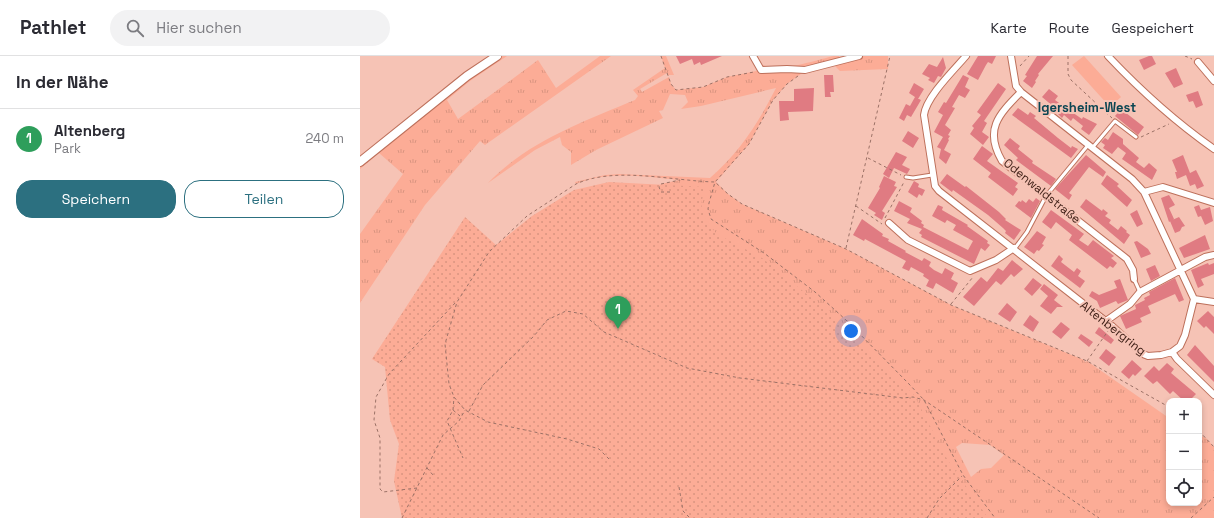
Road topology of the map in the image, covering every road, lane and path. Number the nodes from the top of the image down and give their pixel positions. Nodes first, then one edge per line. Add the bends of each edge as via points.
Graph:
1 (497, 56) edge
2 (661, 56) edge
3 (753, 56) edge
4 (859, 56) edge
5 (890, 56) edge
6 (966, 56) edge
7 (1011, 56) edge
8 (1029, 56) edge
9 (1068, 56) edge
10 (1108, 56) edge
11 (1185, 56) edge
12 (1198, 62) joint
13 (761, 70) junction
14 (805, 70) junction
15 (1013, 72) junction
16 (1214, 81) edge
17 (1021, 92) junction
18 (1115, 121) junction
19 (1176, 122) junction
20 (1136, 137) joint
21 (1091, 145) junction
22 (1214, 149) edge
23 (868, 158) junction
24 (360, 162) edge
25 (932, 175) junction
26 (906, 177) junction
27 (680, 180) junction
28 (715, 182) junction
29 (670, 192) dead end
30 (1144, 192) junction
31 (1046, 196) junction
32 (1214, 203) edge
33 (856, 206) junction
34 (888, 211) dead end
35 (889, 223) joint
36 (1014, 248) junction
37 (846, 249) junction
38 (1214, 255) edge
39 (975, 270) junction
40 (1181, 270) junction
41 (1134, 279) joint
42 (1140, 292) junction
43 (1194, 299) junction
44 (457, 302) junction
45 (1214, 302) edge
46 (951, 305) junction
47 (1106, 322) junction
48 (1112, 326) junction
49 (1172, 352) junction
50 (1087, 361) junction
51 (399, 364) junction
52 (399, 367) dead end
53 (1214, 395) edge
54 (454, 397) junction
55 (924, 400) junction
56 (1166, 406) edge
57 (453, 410) junction
58 (465, 410) junction
59 (468, 412) junction
60 (461, 416) junction
61 (451, 428) junction
62 (1202, 434) edge
63 (1214, 447) edge
64 (463, 458) dead end
65 (609, 459) dead end
66 (426, 467) junction
67 (433, 475) dead end
68 (963, 475) junction
69 (679, 487) dead end
70 (417, 488) junction
71 (1214, 497) edge
72 (402, 518) edge
73 (690, 518) edge
74 (927, 518) edge
75 (995, 518) edge
76 (1100, 518) edge
77 (1191, 518) edge

1 - 24 street via 467,76
2 - 13 path via 671,84 676,90 703,87 727,77
3 - 13 street
4 - 14 street
5 - 23 path
6 - 25 street, Altenbergring via 925,109
7 - 15 street
8 - 15 path
9 - 18 path via 1068,74 1071,80
10 - 19 street via 1140,90
11 - 12 path
12 - 16 street
13 - 14 street
14 - 28 path via 787,84 773,100 749,144
15 - 17 street via 1016,86
17 - 21 street
17 - 31 street, Odenwaldstraße via 994,125 995,145 1002,161
18 - 20 lane
18 - 21 lane
19 - 20 path
19 - 22 street
21 - 30 street
21 - 31 lane
23 - 26 path
23 - 33 path
25 - 26 lane
25 - 36 street, Altenbergring via 939,191
26 - 34 path
27 - 28 path
27 - 29 path via 661,184 659,187 661,192
27 - 44 path via 608,176 576,184 527,216 489,252
28 - 37 path via 742,204
28 - 55 path via 708,209 711,219 783,267 827,303
30 - 32 street via 1163,187
30 - 40 street
31 - 36 lane via 1027,232
31 - 41 street, Odenwaldstraße via 1127,259
33 - 35 path via 882,224
33 - 37 path
35 - 39 street via 908,240 964,269
36 - 39 street
36 - 47 street, Altenbergring
37 - 46 path
38 - 40 street via 1204,257
39 - 46 path via 976,274
40 - 42 street
40 - 43 street
41 - 42 lane
42 - 47 street via 1130,304
43 - 45 street
43 - 49 street via 1185,335 1180,346
44 - 51 path
44 - 54 path via 445,344 449,384
46 - 50 path
47 - 48 street, Altenbergring
48 - 49 street, Altenbergring via 1148,356
48 - 50 path
49 - 53 street
50 - 56 path
51 - 52 path
51 - 70 path via 389,374 376,397 374,420 380,438 380,489 383,492 393,492
54 - 57 path
54 - 58 path
55 - 59 path via 740,378 687,368 604,332 583,314 566,311 547,320 483,386
55 - 68 path
55 - 76 path
57 - 60 path
57 - 61 path via 447,421
58 - 59 path
58 - 60 path
59 - 65 path via 488,422 567,439 599,450
60 - 61 path
61 - 64 path
61 - 66 path via 442,435
62 - 63 path
66 - 67 path
66 - 70 path
68 - 74 path via 939,499
68 - 75 path
69 - 73 path via 683,511
70 - 72 path
71 - 77 path

